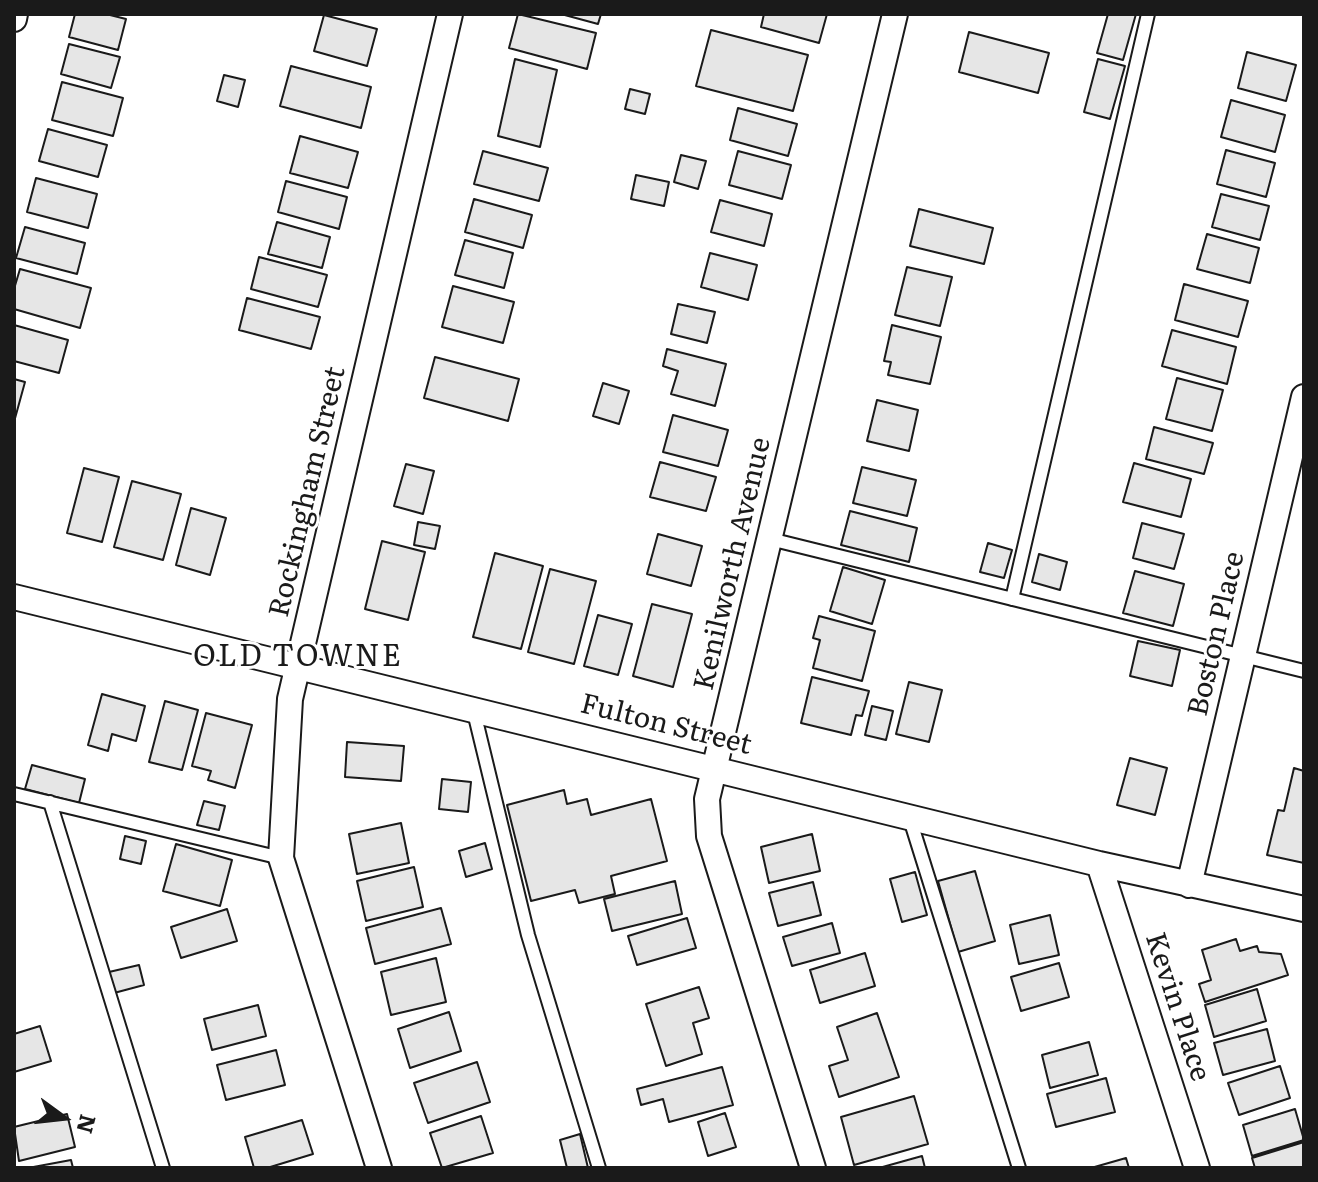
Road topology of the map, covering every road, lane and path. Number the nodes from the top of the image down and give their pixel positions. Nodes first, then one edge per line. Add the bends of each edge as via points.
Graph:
1 (450, 14) edge
2 (895, 14) edge
3 (1148, 14) edge
4 (1304, 397) edge
5 (770, 539) junction
6 (14, 597) edge
7 (1012, 599) junction
8 (1242, 656) junction
9 (298, 665) junction
10 (1304, 671) edge
11 (473, 708) junction
12 (716, 768) junction
13 (14, 794) edge
14 (50, 802) junction
15 (909, 816) junction
16 (281, 858) junction
17 (1099, 864) junction
18 (1189, 885) junction
19 (1304, 909) edge
20 (163, 1168) edge
21 (379, 1168) edge
22 (599, 1168) edge
23 (813, 1168) edge
24 (1019, 1168) edge
25 (1197, 1168) edge

1 - 9 street, Rockingham Street
2 - 5 street, Kenilworth Avenue
3 - 7 lane
4 - 8 street, Boston Place
5 - 7 lane
5 - 12 street, Kenilworth Avenue
6 - 9 street, Fulton Street
7 - 8 lane
8 - 10 lane
8 - 18 street, Boston Place
9 - 11 street, Fulton Street
9 - 16 street, Rockingham Street via 290,699
11 - 12 street, Fulton Street
11 - 22 lane via 528,935
12 - 15 street, Fulton Street
12 - 23 street, Kenilworth Avenue via 707,799 709,836
13 - 14 lane
14 - 16 lane
14 - 20 lane
15 - 17 street, Fulton Street
15 - 24 lane
16 - 21 street, Rockingham Street
17 - 18 street, Fulton Street
17 - 25 street, Kevin Place
18 - 19 street, Fulton Street

